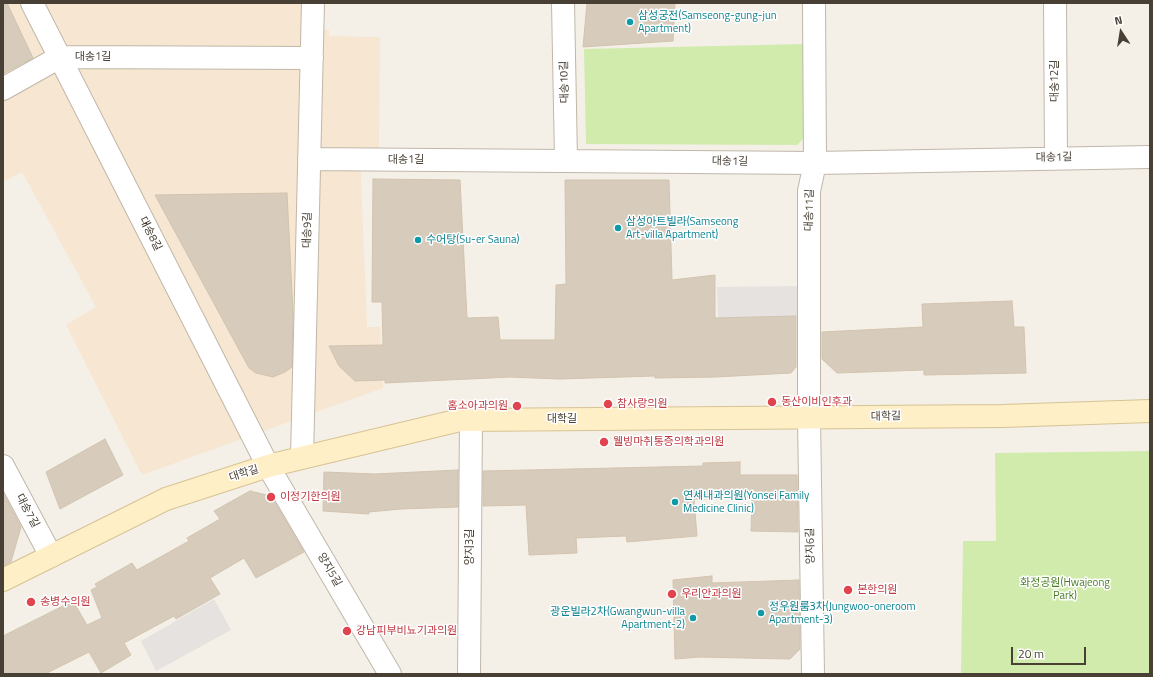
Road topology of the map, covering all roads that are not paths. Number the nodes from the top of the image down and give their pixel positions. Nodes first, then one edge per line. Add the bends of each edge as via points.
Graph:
1 (32, 3) edge
2 (313, 3) edge
3 (563, 3) edge
4 (814, 3) edge
5 (1055, 3) edge
6 (60, 57) junction
7 (312, 58) junction
8 (3, 89) edge
9 (1150, 157) edge
10 (1056, 158) junction
11 (309, 159) junction
12 (566, 160) junction
13 (815, 163) junction
14 (1150, 412) edge
15 (809, 418) junction
16 (471, 419) junction
17 (302, 457) junction
18 (3, 466) edge
19 (268, 466) junction
20 (51, 556) junction
21 (3, 580) edge
22 (390, 674) edge
23 (469, 674) edge
24 (813, 674) edge

1 - 6 street, 대송8길
2 - 7 street, 대송9길
3 - 12 street, 대송10길
4 - 13 street, 대송11길
5 - 10 street, 대송12길
6 - 7 street, 대송1길
6 - 8 street, 대송1길
6 - 19 street, 대송8길
7 - 11 street, 대송9길
9 - 10 street, 대송1길
10 - 13 street, 대송1길
11 - 12 street, 대송1길
11 - 17 street, 대송9길
12 - 13 street, 대송1길
13 - 15 street, 대송11길 via 810,190
14 - 15 street, 대학길
15 - 16 street, 대학길
15 - 24 street, 양지6길
16 - 17 street, 대학길
16 - 23 street, 양지3길
17 - 19 street, 대학길
18 - 20 street, 대송7길
19 - 20 street, 대학길 via 166,499
19 - 22 street, 양지5길
20 - 21 street, 대학길

